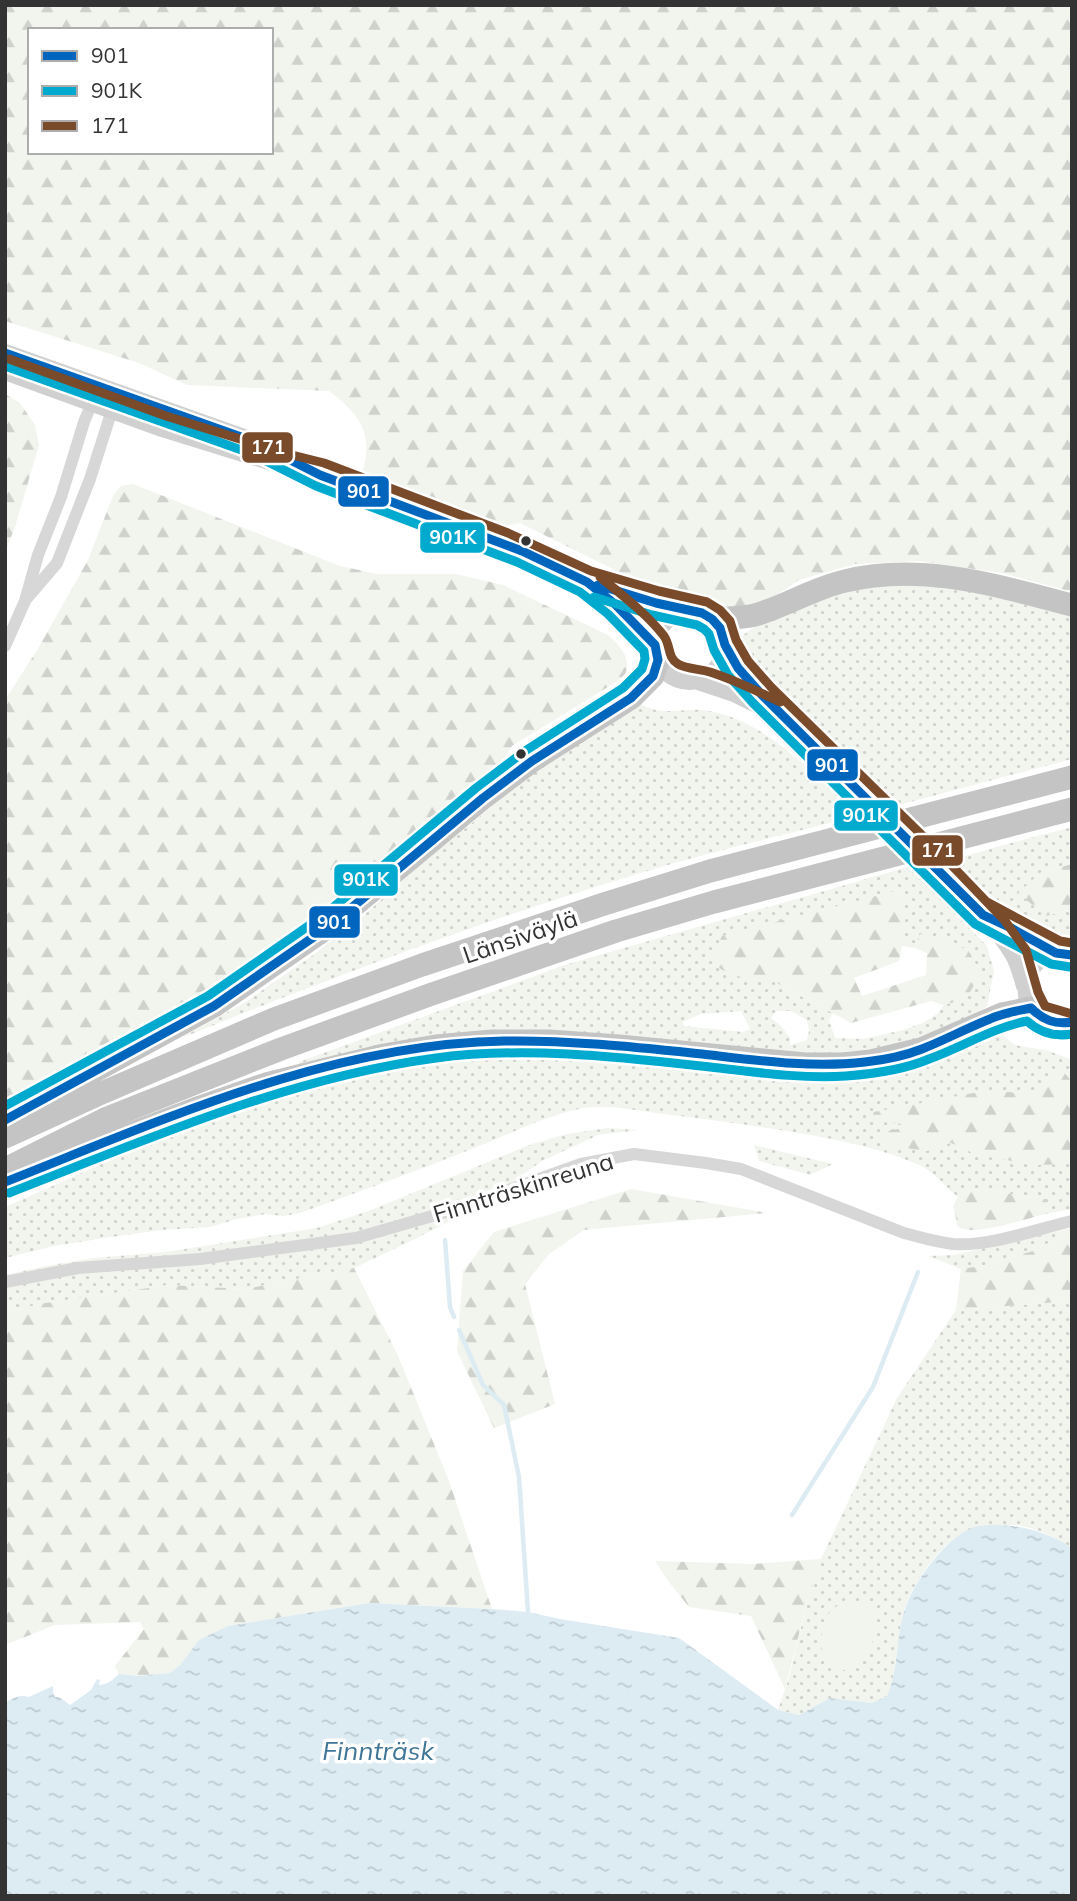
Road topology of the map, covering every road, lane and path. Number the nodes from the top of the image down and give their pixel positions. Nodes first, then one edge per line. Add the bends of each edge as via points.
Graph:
1 (5, 353) edge
2 (5, 371) edge
3 (111, 391) junction
4 (92, 403) junction
5 (112, 410) junction
6 (320, 475) junction
7 (587, 582) junction
8 (25, 601) junction
9 (1072, 605) edge
10 (688, 611) junction
11 (712, 619) junction
12 (725, 645) junction
13 (5, 646) edge
14 (657, 652) junction
15 (695, 680) junction
16 (783, 716) junction
17 (1072, 777) edge
18 (1072, 809) edge
19 (983, 915) junction
20 (1064, 954) edge
21 (1028, 997) junction
22 (1070, 1024) edge
23 (5, 1120) edge
24 (5, 1138) edge
25 (5, 1170) edge
26 (5, 1182) edge
27 (1072, 1221) edge
28 (5, 1282) edge

1 - 3 main road
2 - 4 main road
3 - 4 street
3 - 5 street
3 - 6 main road via 255,442
4 - 5 main road
4 - 8 street
5 - 6 main road
5 - 8 street via 57,563
6 - 7 main road via 505,544
7 - 10 main road
7 - 14 main road via 630,618
8 - 13 street
9 - 11 highway via 942,575 904,573 842,581 754,615
10 - 11 main road
10 - 14 main road via 668,618 658,633
11 - 12 main road
12 - 15 main road via 721,663 706,677
12 - 16 main road via 738,668
14 - 15 main road via 670,674
14 - 23 highway via 653,676 631,698 483,798 331,925 214,1006
15 - 16 main road
16 - 19 main road, bridge
17 - 24 highway, Länsiväylä via 710,871 461,951 274,1019
18 - 25 highway, Länsiväylä via 714,902 603,936 281,1049 105,1119
19 - 20 main road
19 - 21 main road via 1015,957
20 - 21 main road via 1044,957 1035,964 1028,974
21 - 22 main road via 1038,1016
21 - 26 highway via 1002,1014 921,1049 843,1064 549,1041 492,1041 384,1055 266,1084
27 - 28 street, Finnträskinreuna via 985,1242 954,1244 904,1233 741,1169 634,1154 581,1164 453,1210 356,1238 200,1259 78,1268

